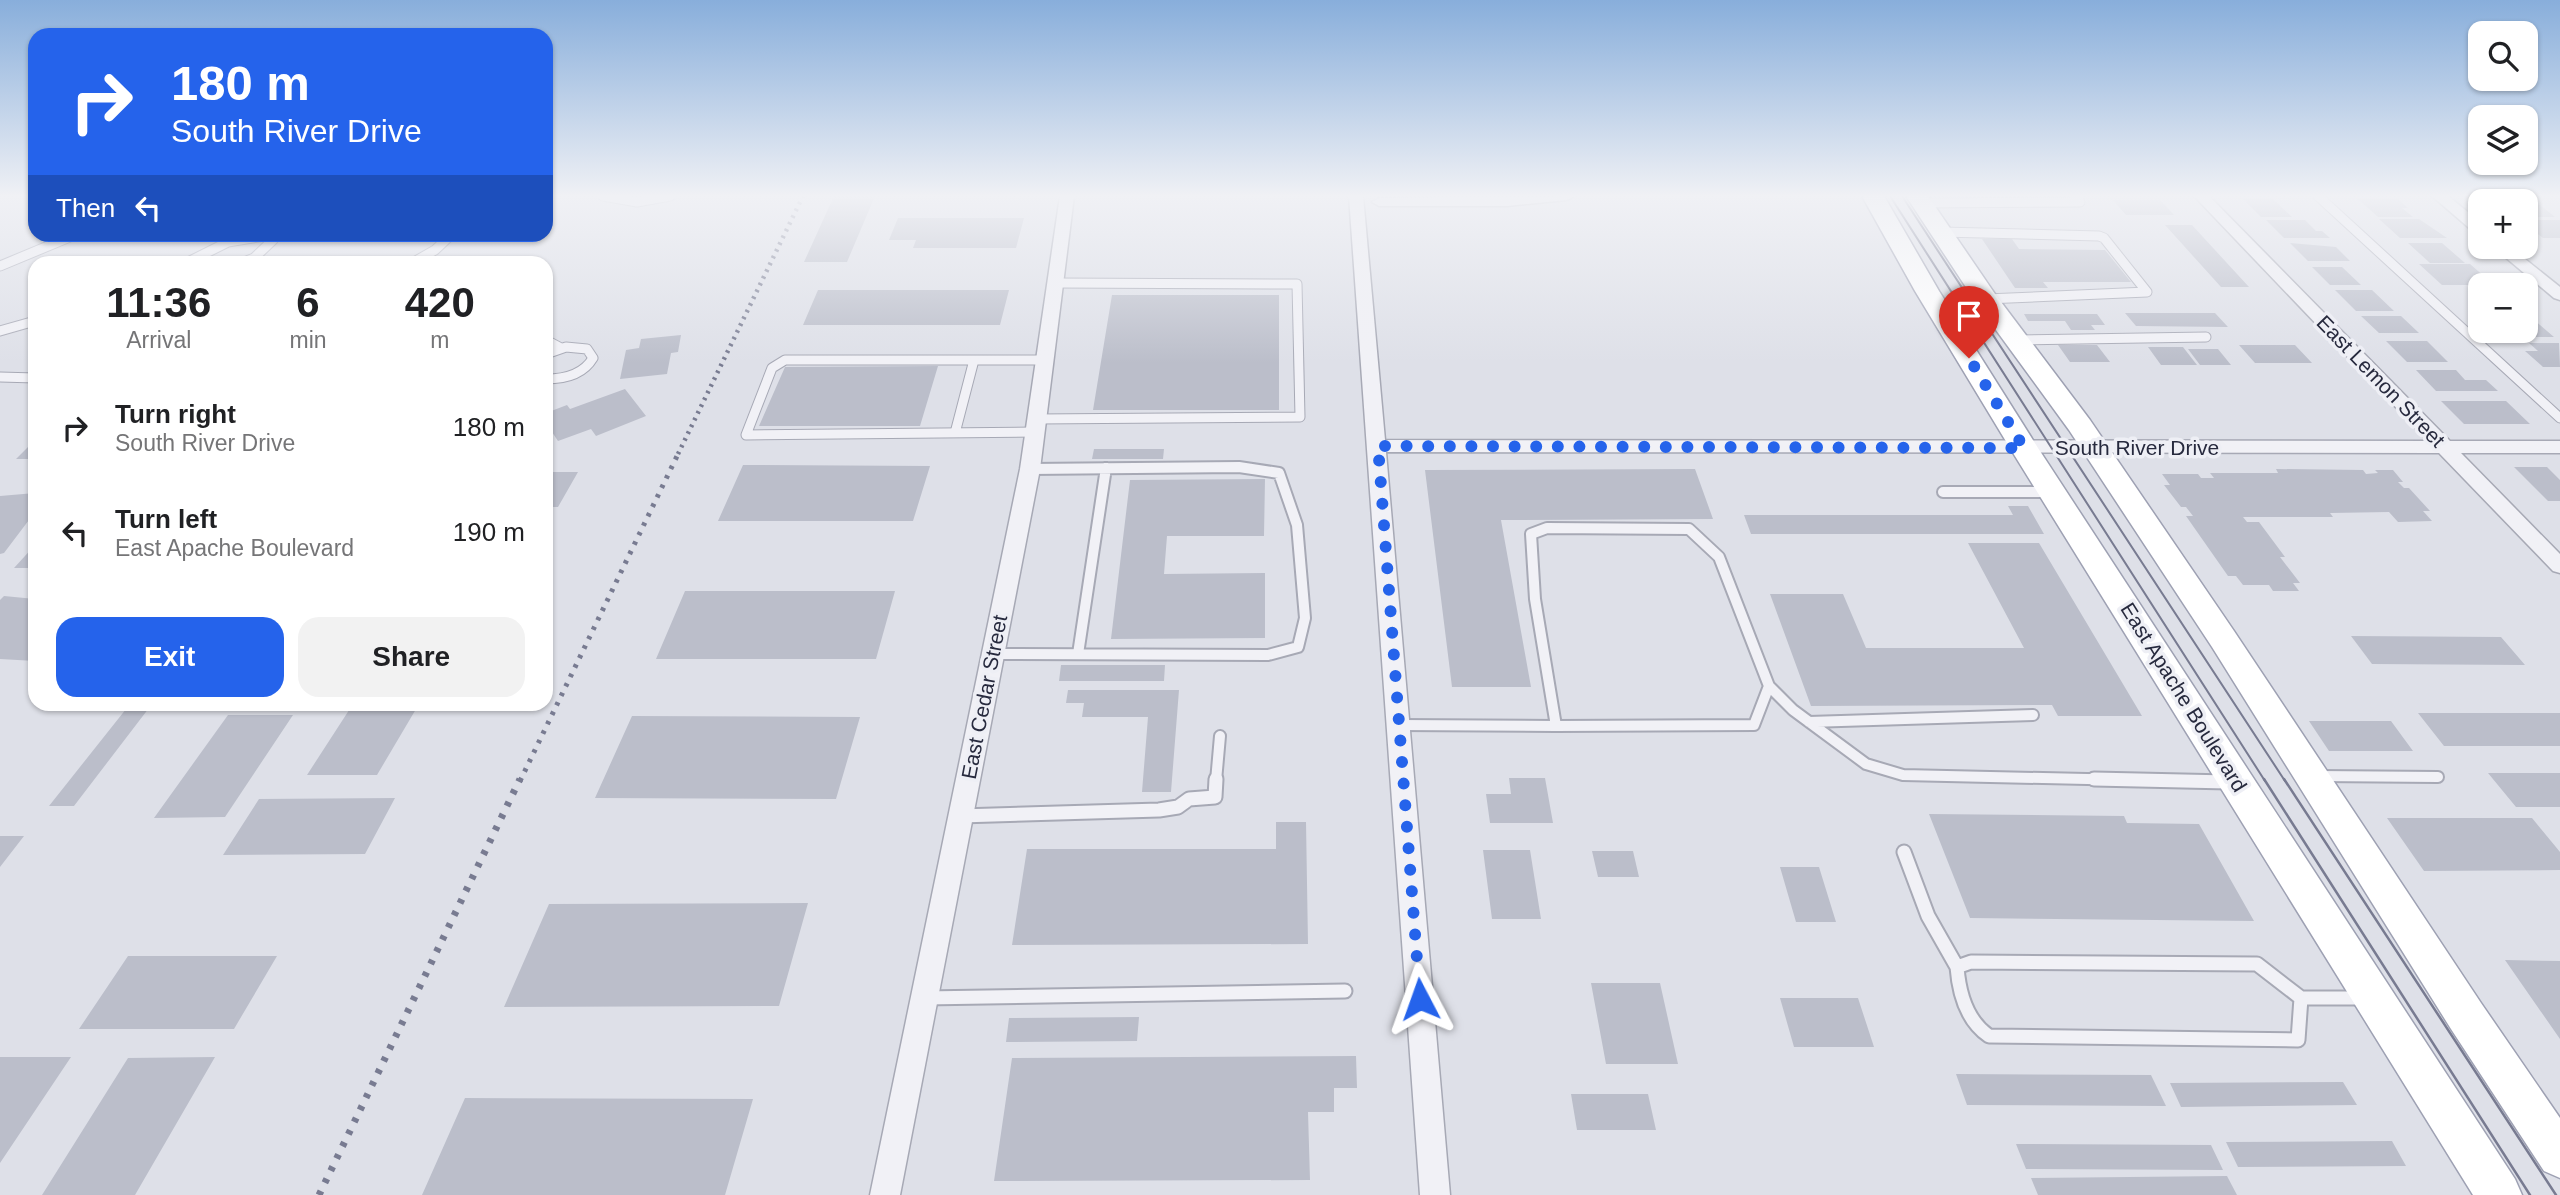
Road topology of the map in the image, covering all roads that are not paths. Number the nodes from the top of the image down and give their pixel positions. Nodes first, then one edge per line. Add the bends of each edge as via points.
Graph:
1 (34, 252) edge
2 (1060, 252) edge
3 (1361, 252) edge
4 (1905, 252) edge
5 (1954, 252) edge
6 (2115, 252) edge
7 (2255, 252) edge
8 (2379, 252) edge
9 (2516, 259) edge
10 (0, 266) edge
11 (1055, 283) junction
12 (2560, 295) edge
13 (1986, 299) junction
14 (28, 323) edge
15 (0, 331) edge
16 (2206, 337) dead end
17 (2017, 340) junction
18 (553, 344) edge
19 (561, 348) junction
20 (553, 351) edge
21 (974, 360) junction
22 (1045, 360) junction
23 (0, 377) edge
24 (28, 378) edge
25 (553, 378) edge
26 (2560, 418) edge
27 (1036, 426) junction
28 (955, 433) junction
29 (1378, 446) junction
30 (2093, 447) junction
31 (2445, 447) junction
32 (2560, 447) edge
33 (2024, 448) junction
34 (1106, 468) junction
35 (1030, 469) junction
36 (1943, 492) dead end
37 (2052, 492) junction
38 (2560, 566) edge
39 (993, 654) junction
40 (1078, 654) junction
41 (1769, 686) junction
42 (2033, 715) dead end
43 (1809, 722) junction
44 (1399, 725) junction
45 (1556, 726) junction
46 (1220, 736) dead end
47 (2311, 776) junction
48 (2438, 777) dead end
49 (2238, 782) junction
50 (960, 816) junction
51 (1904, 852) dead end
52 (1958, 967) junction
53 (1345, 991) dead end
54 (924, 998) junction
55 (2301, 998) junction
56 (2374, 998) junction
57 (2560, 1156) edge
58 (885, 1195) edge
59 (1435, 1195) edge
60 (2499, 1195) edge

1 - 10 lane
2 - 11 street, East Cedar Street
3 - 29 street
4 - 33 main road, East Apache Boulevard
5 - 13 main road
6 - 13 lane via 2147,292
7 - 31 street, East Lemon Street
8 - 26 lane
9 - 12 street
11 - 22 street, East Cedar Street
11 - 27 lane via 1297,284 1300,417
13 - 17 main road
14 - 15 lane
16 - 17 lane
17 - 30 main road
18 - 19 lane
19 - 20 lane
19 - 25 lane via 587,349 593,358 566,377
21 - 22 lane
21 - 28 lane
21 - 28 lane via 785,360 772,368 746,435
22 - 27 street, East Cedar Street
23 - 24 lane
27 - 28 lane
27 - 35 street, East Cedar Street
29 - 33 street, South River Drive
29 - 44 street
30 - 31 street, South River Drive
30 - 33 street, South River Drive
30 - 47 main road
31 - 32 street, South River Drive
31 - 38 street, East Lemon Street
33 - 37 main road, East Apache Boulevard
34 - 35 lane
34 - 40 lane
34 - 40 lane via 1240,467 1279,473 1297,525 1305,618 1298,648 1268,655
35 - 39 street, East Cedar Street
36 - 37 lane
37 - 49 main road, East Apache Boulevard
39 - 40 lane
39 - 50 street, East Cedar Street
41 - 43 lane
41 - 45 lane via 1754,725
41 - 45 lane via 1719,557 1689,529 1546,528 1531,534 1535,599
42 - 43 lane
43 - 49 lane via 1866,764 1903,775
44 - 45 lane
44 - 59 street
46 - 50 lane via 1215,797 1189,799 1178,807 1159,810
47 - 48 lane
47 - 57 main road
49 - 56 main road, East Apache Boulevard
50 - 54 street, East Cedar Street
51 - 52 lane via 1928,916
52 - 55 lane via 1971,962 2257,964
52 - 55 lane via 1971,1018 1989,1036 2298,1040
53 - 54 lane
54 - 58 street, East Cedar Street
55 - 56 lane
56 - 60 main road, East Apache Boulevard

